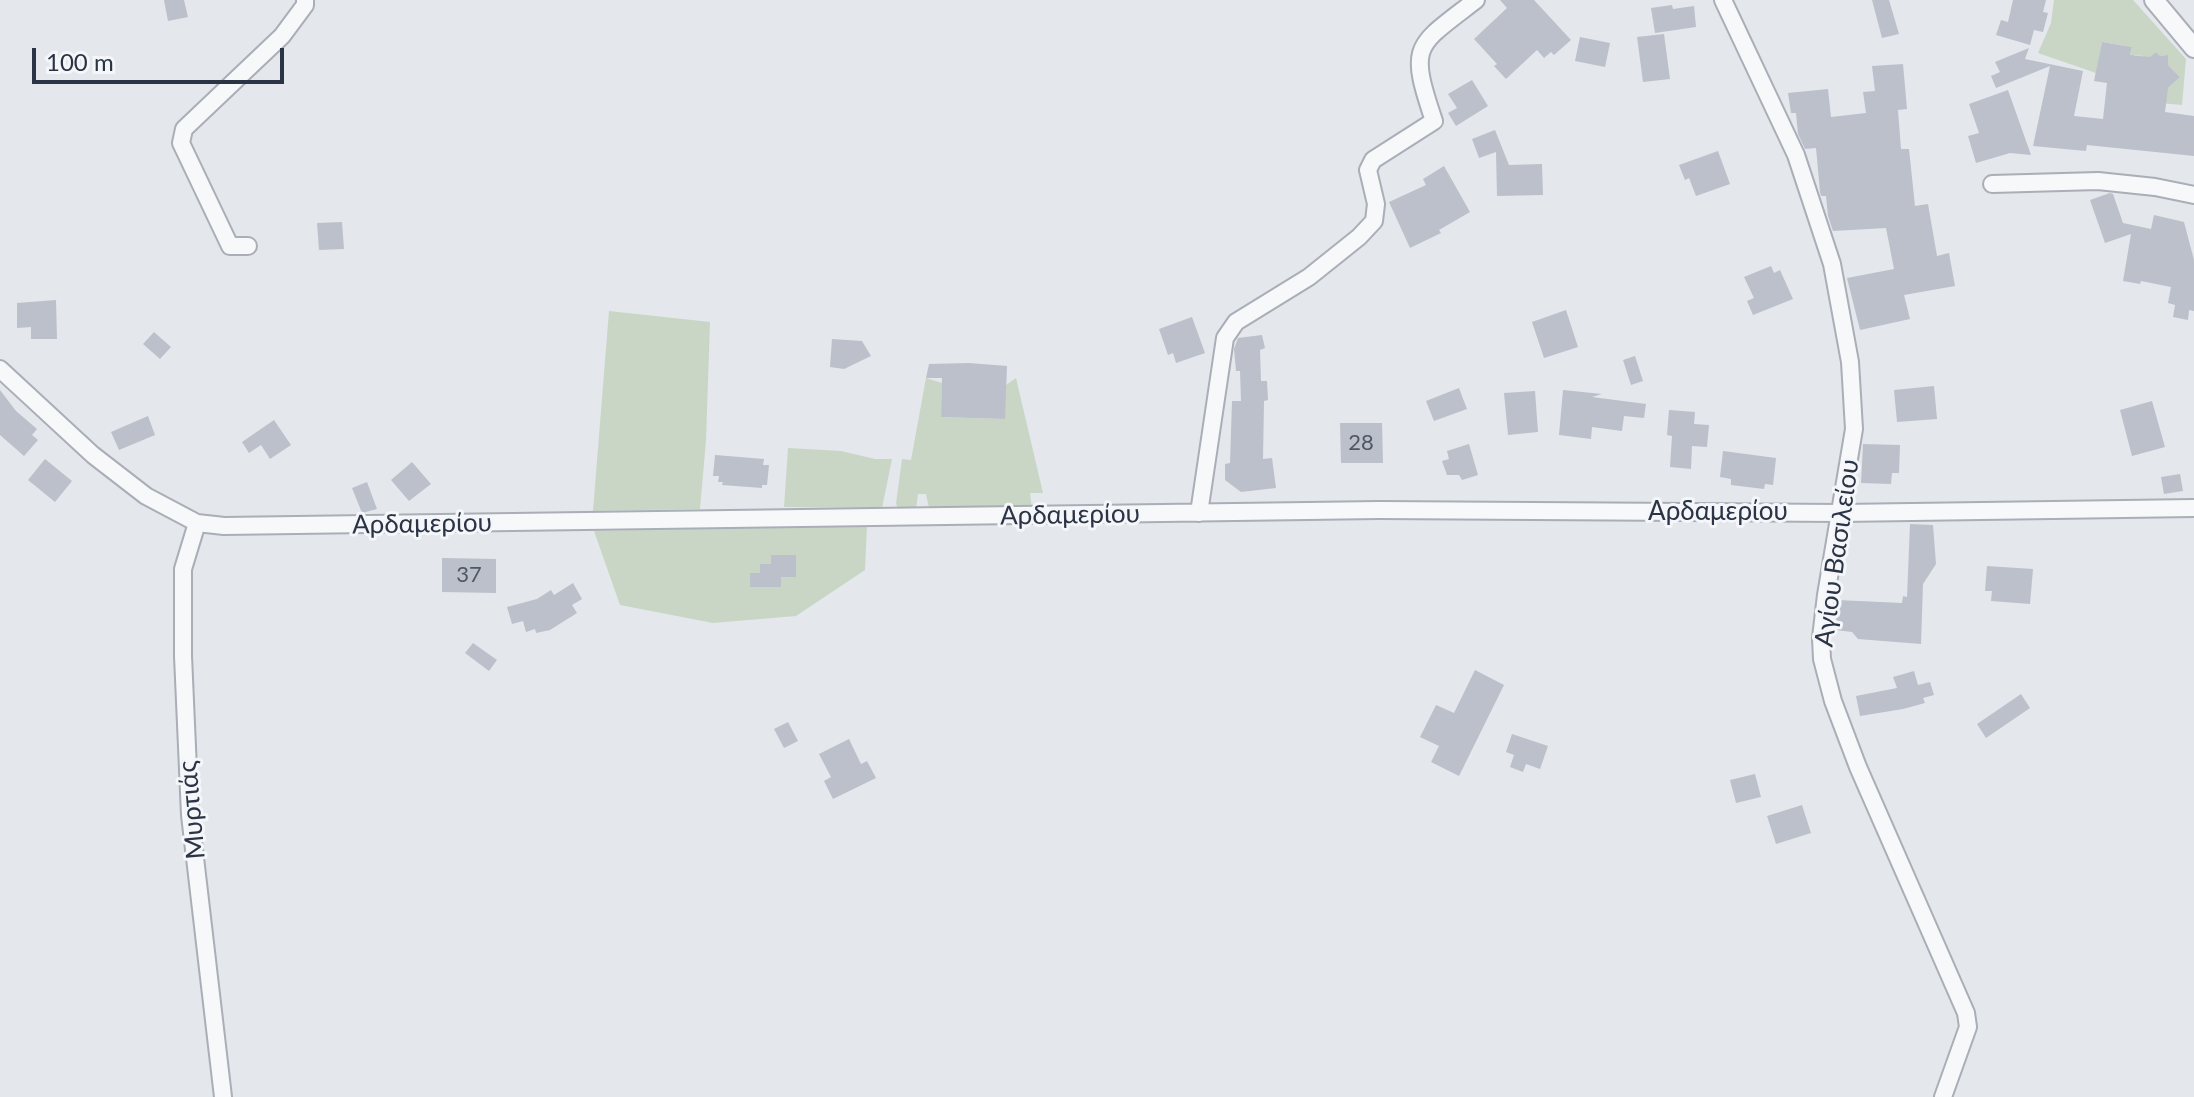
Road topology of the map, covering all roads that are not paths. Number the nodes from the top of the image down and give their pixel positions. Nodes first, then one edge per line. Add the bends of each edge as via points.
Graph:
1 (1476, 0) edge
2 (1723, 0) edge
3 (2154, 0) edge
4 (305, 3) edge
5 (2194, 48) edge
6 (1992, 184) dead end
7 (2194, 195) edge
8 (248, 246) dead end
9 (0, 369) edge
10 (2194, 508) edge
11 (1199, 513) junction
12 (1841, 513) junction
13 (197, 523) junction
14 (223, 1097) edge
15 (1943, 1097) edge

1 - 11 street via 1427,39 1420,53 1420,77 1434,121 1373,160 1368,170 1374,221 1309,277 1236,322 1225,338
2 - 12 street, Αγίου Βασιλείου via 1796,155 1832,264 1850,362 1854,429
3 - 5 street
4 - 8 street via 282,36 181,136 230,246
6 - 7 street via 2098,181
9 - 13 street, Αρδαμερίου via 93,455 146,496
10 - 12 street, Αρδαμερίου
11 - 12 street, Αρδαμερίου
11 - 13 street, Αρδαμερίου
12 - 15 street, Αγίου Βασιλείου via 1826,595 1822,659 1858,767 1966,1013 1968,1027
13 - 14 street, Μυρτιάς via 183,569 184,688 190,815

